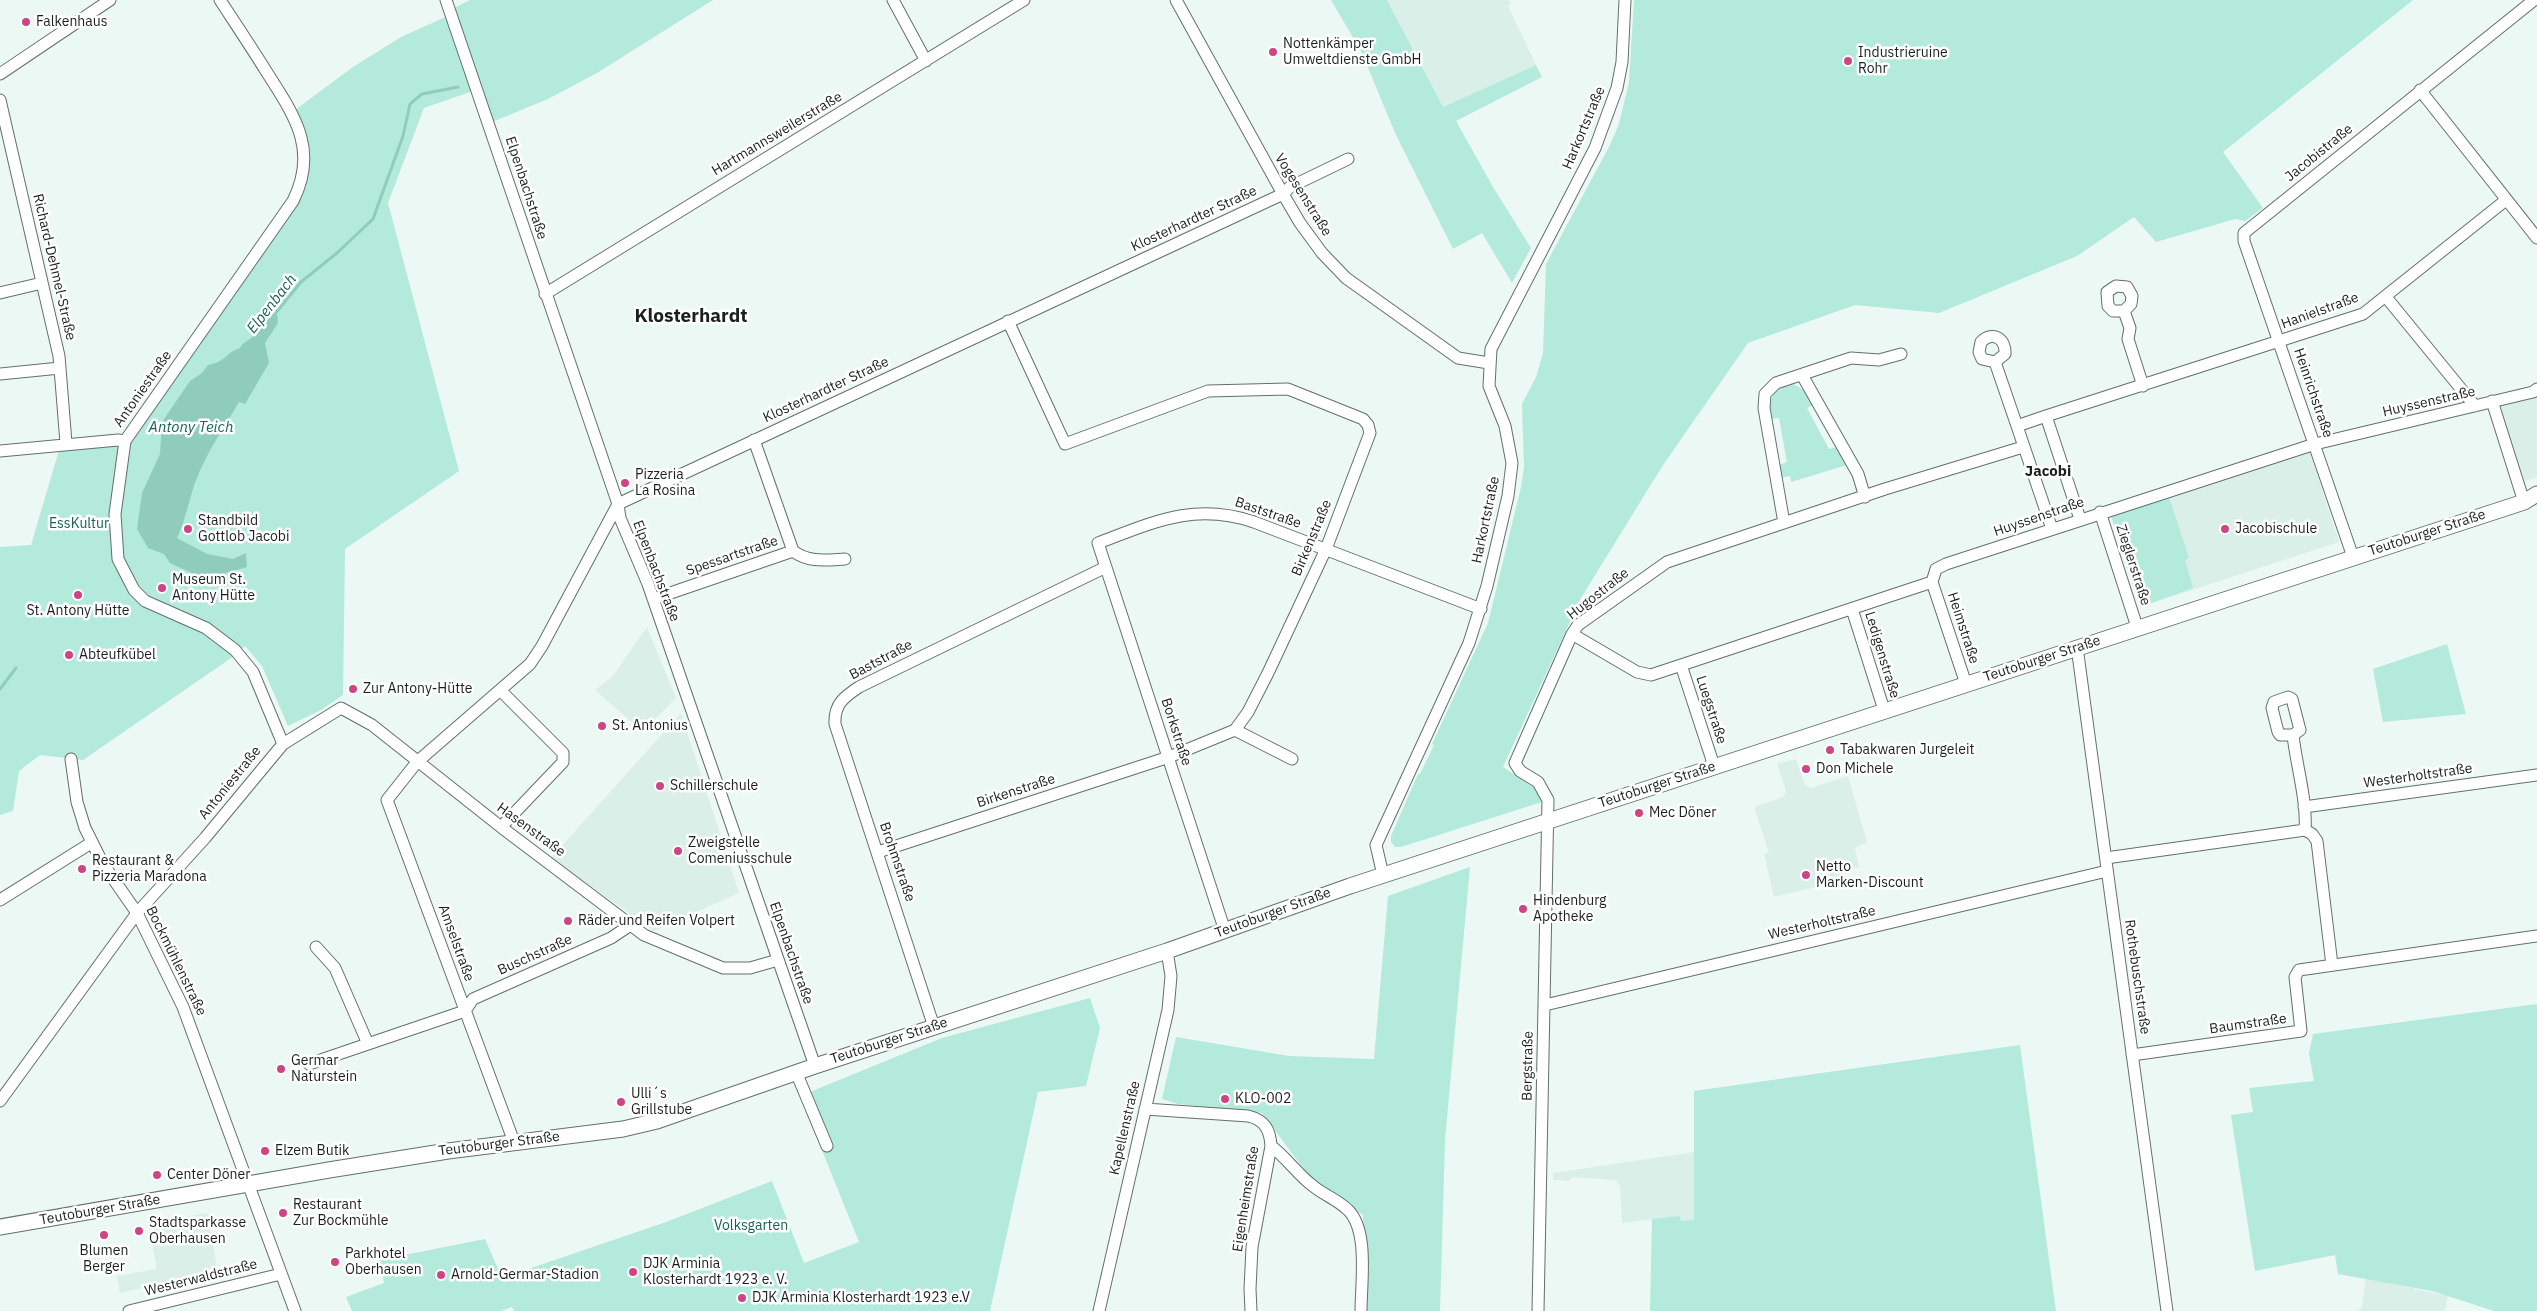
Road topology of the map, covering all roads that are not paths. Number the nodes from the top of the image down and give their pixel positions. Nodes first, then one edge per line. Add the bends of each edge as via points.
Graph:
1 (110, 0) edge
2 (220, 0) edge
3 (446, 0) edge
4 (893, 0) edge
5 (1176, 0) edge
6 (1625, 0) edge
7 (2534, 0) edge
8 (1020, 1) edge
9 (926, 61) junction
10 (0, 74) edge
11 (2420, 90) junction
12 (0, 100) edge
13 (1348, 159) dead end
14 (1282, 194) junction
15 (2506, 200) junction
16 (2537, 238) edge
17 (2244, 241) joint
18 (42, 283) junction
19 (0, 293) edge
20 (546, 294) junction
21 (2386, 297) junction
22 (2124, 311) dead end
23 (1008, 321) junction
24 (2278, 342) junction
25 (1901, 354) dead end
26 (1995, 362) dead end
27 (1489, 363) junction
28 (60, 368) junction
29 (0, 374) edge
30 (1802, 374) junction
31 (2143, 386) junction
32 (2537, 389) edge
33 (2492, 402) junction
34 (2474, 406) junction
35 (2046, 416) junction
36 (2017, 426) junction
37 (754, 440) junction
38 (125, 441) junction
39 (66, 443) junction
40 (2315, 444) junction
41 (2023, 447) junction
42 (0, 450) edge
43 (2537, 494) edge
44 (1865, 497) junction
45 (2530, 503) edge
46 (618, 504) junction
47 (2100, 512) junction
48 (2080, 519) junction
49 (1784, 523) junction
50 (2052, 529) junction
51 (1098, 543) joint
52 (1326, 549) junction
53 (793, 551) junction
54 (2353, 556) junction
55 (845, 560) dead end
56 (1106, 567) junction
57 (1932, 582) junction
58 (653, 599) junction
59 (1481, 609) junction
60 (1852, 609) junction
61 (2137, 627) junction
62 (1572, 634) junction
63 (2077, 647) junction
64 (1680, 665) junction
65 (1966, 684) junction
66 (501, 692) junction
67 (836, 706) joint
68 (1884, 710) junction
69 (1236, 730) junction
70 (2294, 736) dead end
71 (283, 744) junction
72 (1169, 757) junction
73 (71, 759) dead end
74 (1292, 759) dead end
75 (417, 762) junction
76 (1714, 766) junction
77 (2537, 775) edge
78 (2304, 807) junction
79 (1547, 821) junction
80 (501, 827) junction
81 (2305, 830) junction
82 (91, 843) junction
83 (878, 852) junction
84 (2106, 858) junction
85 (2108, 871) junction
86 (1383, 874) junction
87 (0, 900) edge
88 (137, 913) junction
89 (632, 924) junction
90 (1225, 931) junction
91 (2537, 936) edge
92 (316, 947) dead end
93 (1167, 951) junction
94 (778, 960) junction
95 (2332, 965) junction
96 (1544, 1005) junction
97 (465, 1011) junction
98 (934, 1027) junction
99 (368, 1044) junction
100 (2132, 1055) junction
101 (309, 1064) dead end
102 (815, 1066) junction
103 (796, 1072) junction
104 (0, 1101) edge
105 (1145, 1109) junction
106 (514, 1142) junction
107 (827, 1146) dead end
108 (1271, 1146) junction
109 (248, 1183) junction
110 (0, 1227) edge
111 (281, 1274) junction
112 (178, 1300) junction
113 (129, 1311) edge
114 (171, 1311) edge
115 (295, 1311) edge
116 (1099, 1311) edge
117 (1251, 1311) edge
118 (1360, 1311) edge
119 (1538, 1311) edge
120 (2167, 1311) edge

1 - 10 street
2 - 38 street, Antoniestraße via 292,111 304,146 303,175 293,201
3 - 20 street, Elpenbachstraße
4 - 9 street
5 - 14 street, Vogesenstraße
6 - 27 street, Harkortstraße via 1620,74 1607,117 1574,190 1495,342
7 - 11 street, Jacobistraße
8 - 9 street, Hartmannsweilerstraße
9 - 20 street, Hartmannsweilerstraße
11 - 15 street
11 - 17 street, Jacobistraße via 2246,230
12 - 18 street, Richard-Dehmel-Straße
13 - 14 street, Klosterhardter Straße
14 - 23 street, Klosterhardter Straße
14 - 27 street, Vogesenstraße via 1322,253 1346,278 1458,358
15 - 16 street
15 - 21 street, Hanielstraße
17 - 24 street, Heinrichstraße
18 - 19 street
18 - 28 street, Richard-Dehmel-Straße
20 - 46 street, Elpenbachstraße
21 - 24 street, Hanielstraße via 2356,317
21 - 34 street
22 - 31 street via 2130,328 2128,339
23 - 37 street, Klosterhardter Straße
23 - 52 street, Birkenstraße via 1064,444 1208,391 1288,389 1362,419 1370,433
24 - 31 street, Hanielstraße
24 - 40 street, Heinrichstraße
25 - 30 street via 1879,360 1852,358
26 - 36 street
27 - 59 street, Harkortstraße via 1489,386 1506,426 1512,463 1508,496
28 - 29 street
28 - 39 street, Richard-Dehmel-Straße
30 - 44 street via 1858,474
30 - 49 street via 1776,383 1765,394 1764,401
31 - 35 street, Hanielstraße
32 - 33 street, Huyssenstraße
33 - 34 street, Huyssenstraße
33 - 45 street
34 - 40 street, Huyssenstraße
35 - 36 street
35 - 48 street
36 - 41 street
37 - 46 street, Klosterhardter Straße
37 - 53 street, Spessartstraße
38 - 39 street
38 - 71 street, Antoniestraße via 115,514 120,567 145,601 206,628 243,659 253,672
39 - 42 street
40 - 47 street, Huyssenstraße
40 - 54 street, Heinrichstraße
41 - 44 street, Hugostraße
41 - 50 street
43 - 45 main road, Teutoburger Straße
44 - 49 street, Hugostraße
45 - 54 main road, Teutoburger Straße
46 - 58 street, Elpenbachstraße via 620,518
46 - 66 street via 542,646 530,664
47 - 48 street, Huyssenstraße
47 - 61 street, Zieglerstraße
48 - 50 street, Huyssenstraße
49 - 62 street, Hugostraße via 1660,565 1578,625
50 - 57 street, Huyssenstraße via 1940,566
51 - 52 street, Baststraße via 1160,520 1203,512 1240,517
51 - 56 street, Borkstraße
52 - 59 street, Baststraße
52 - 69 street, Birkenstraße via 1264,680
53 - 55 street, Spessartstraße via 815,560
53 - 58 street, Spessartstraße
54 - 61 main road, Teutoburger Straße
56 - 67 street, Baststraße via 859,687
56 - 72 street, Borkstraße
57 - 60 street
57 - 65 street, Heimstraße
58 - 94 street, Elpenbachstraße
59 - 86 street, Harkortstraße via 1458,669 1376,845
60 - 64 street
60 - 68 street, Ledigenstraße
61 - 63 main road, Teutoburger Straße
62 - 64 street via 1644,675
62 - 79 street, Hugostraße via 1515,763 1520,771 1544,789 1548,800
63 - 65 main road, Teutoburger Straße
63 - 84 street, Rothebuschstraße
64 - 76 street, Luegstraße
65 - 68 main road, Teutoburger Straße
66 - 75 street
66 - 80 street via 565,757
67 - 83 street, Brohmstraße via 835,724
68 - 76 main road, Teutoburger Straße
69 - 72 street, Birkenstraße
69 - 74 street
70 - 78 street
71 - 75 street, Hasenstraße via 341,708 372,726
71 - 88 street, Antoniestraße
72 - 83 street, Birkenstraße
72 - 90 street, Borkstraße
73 - 82 street, Bockmühlenstraße via 77,802
75 - 80 street, Hasenstraße
75 - 97 street, Amselstraße via 387,800
76 - 79 main road, Teutoburger Straße
77 - 78 street, Westerholtstraße
78 - 81 street
79 - 86 main road, Teutoburger Straße
79 - 96 street, Bergstraße
80 - 89 street, Hasenstraße
81 - 84 street
81 - 95 street via 2316,841
82 - 87 street
82 - 88 street, Bockmühlenstraße
83 - 98 street, Brohmstraße
84 - 85 street, Rothebuschstraße
85 - 96 street, Westerholtstraße
85 - 100 street, Rothebuschstraße
86 - 90 main road, Teutoburger Straße
88 - 104 street, Antoniestraße
88 - 109 street, Bockmühlenstraße via 192,1028
89 - 94 street, Hasenstraße via 644,934 723,968 750,968
89 - 97 street, Buschstraße via 611,938 473,999
90 - 93 main road, Teutoburger Straße
91 - 95 street, Baumstraße
92 - 99 street via 335,968
93 - 98 main road, Teutoburger Straße
93 - 105 street, Kapellenstraße via 1171,992
94 - 102 street, Elpenbachstraße
95 - 100 street, Baumstraße via 2296,973 2301,1031
96 - 119 street, Bergstraße
97 - 99 street, Buschstraße
97 - 106 street, Amselstraße
98 - 102 main road, Teutoburger Straße
99 - 101 street, Buschstraße
100 - 120 street, Rothebuschstraße
102 - 103 main road, Teutoburger Straße
103 - 106 main road, Teutoburger Straße via 649,1123
103 - 107 street
105 - 108 street, Eigenheimstraße via 1253,1117 1266,1126
105 - 116 street, Kapellenstraße
106 - 109 main road, Teutoburger Straße
108 - 117 street, Eigenheimstraße via 1252,1247
108 - 118 street via 1306,1180 1347,1208 1355,1218 1360,1238
109 - 110 main road, Teutoburger Straße
109 - 111 street, Bockmühlenstraße
111 - 112 street, Westerwaldstraße
111 - 115 street, Bockmühlenstraße
112 - 113 street, Westerwaldstraße
112 - 114 street

